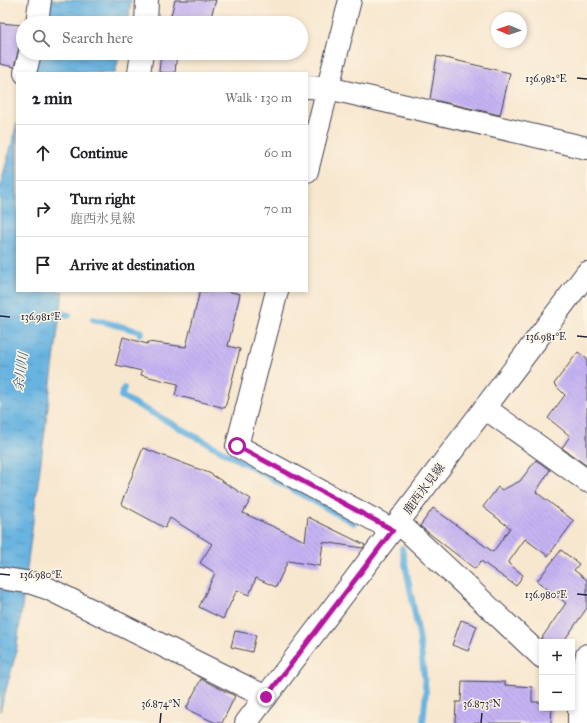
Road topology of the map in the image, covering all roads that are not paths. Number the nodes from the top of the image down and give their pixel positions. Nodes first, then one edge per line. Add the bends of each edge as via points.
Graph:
1 (40, 0) edge
2 (147, 0) edge
3 (350, 0) edge
4 (38, 16) edge
5 (146, 16) edge
6 (28, 60) edge
7 (141, 60) edge
8 (25, 72) edge
9 (139, 72) edge
10 (317, 88) edge
11 (587, 148) edge
12 (308, 163) edge
13 (587, 273) edge
14 (277, 292) edge
15 (485, 408) junction
16 (587, 481) edge
17 (396, 527) junction
18 (0, 578) edge
19 (539, 654) edge
20 (587, 655) edge
21 (579, 689) edge
22 (266, 697) junction
23 (246, 723) edge
24 (579, 723) edge

1 - 4 street
2 - 5 street
3 - 10 street
6 - 8 street
7 - 9 street
10 - 11 street
10 - 12 street
13 - 15 street, 鹿西氷見線
14 - 17 street via 237,446
15 - 16 street
15 - 17 street, 鹿西氷見線
17 - 19 street
17 - 22 street, 鹿西氷見線
18 - 22 street via 47,588
20 - 21 street
21 - 24 street
22 - 23 street, 鹿西氷見線

